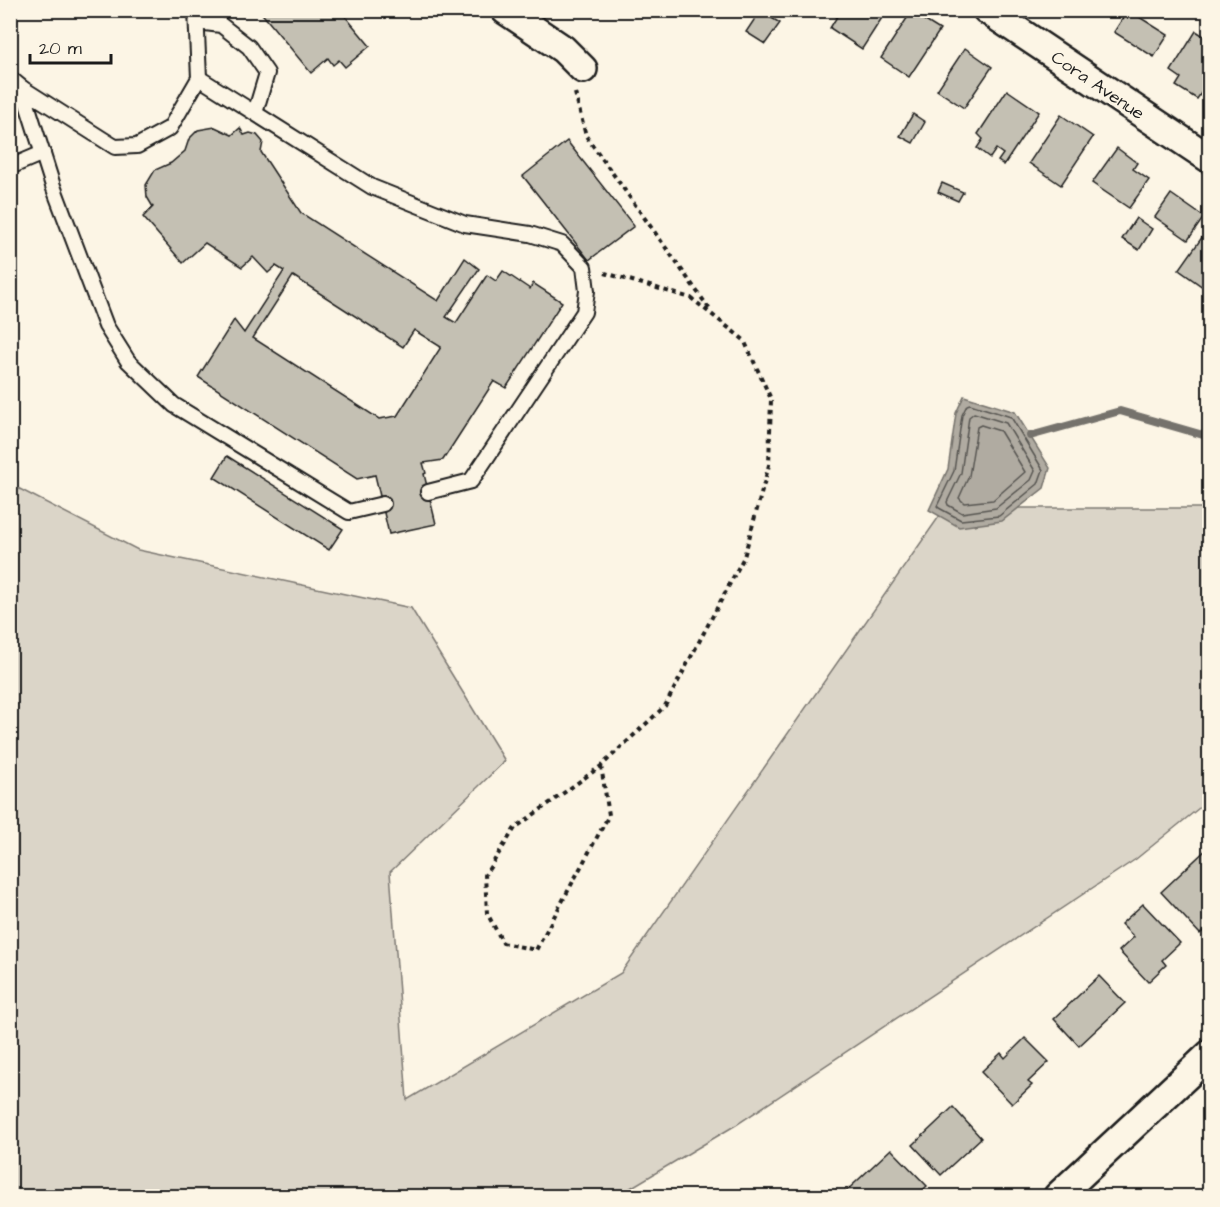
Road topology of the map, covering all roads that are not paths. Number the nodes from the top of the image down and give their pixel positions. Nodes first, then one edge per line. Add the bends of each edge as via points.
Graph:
1 (505, 10) edge
2 (987, 10) edge
3 (197, 16) edge
4 (10, 78) edge
5 (199, 78) junction
6 (579, 81) road end
7 (22, 88) junction
8 (255, 113) junction
9 (43, 153) junction
10 (1209, 159) edge
11 (10, 167) edge
12 (428, 492) dead end
13 (383, 504) dead end
14 (1209, 1054) edge
15 (1058, 1197) edge

1 - 6 street via 562,49
2 - 10 street, Cora Avenue
3 - 5 lane
3 - 8 lane via 221,25 249,47 267,73
4 - 7 lane
5 - 7 lane via 170,128 137,146 115,147
5 - 8 lane
7 - 9 lane
8 - 12 lane via 372,188 465,224 530,234 562,244 584,267 584,312 471,481
9 - 11 lane
9 - 13 lane via 106,326 128,361 174,405 349,512
14 - 15 street

